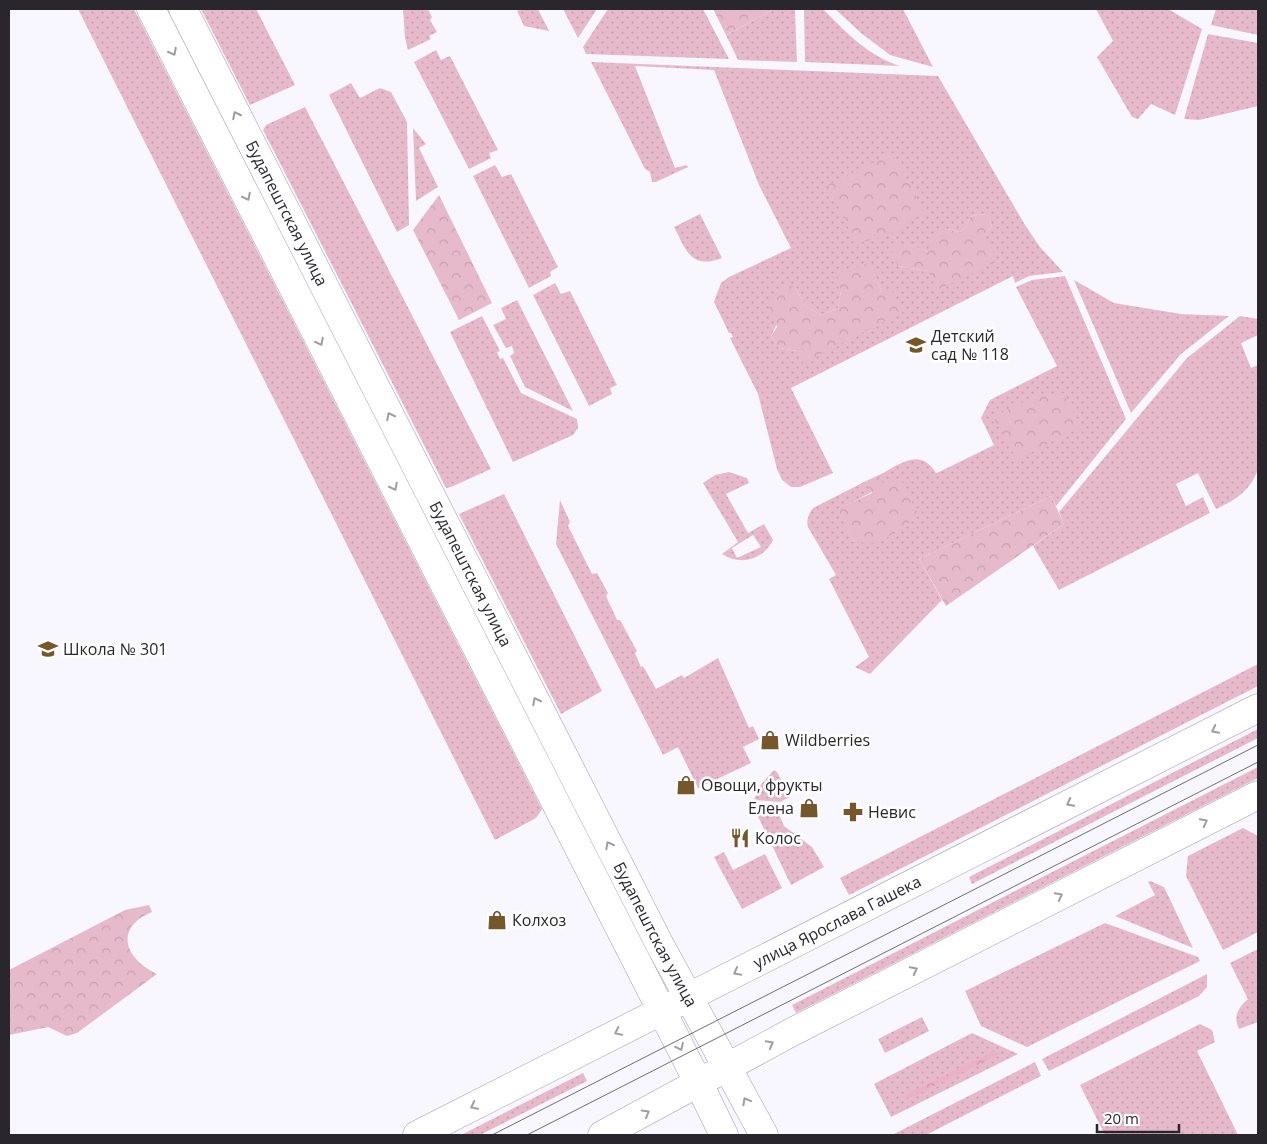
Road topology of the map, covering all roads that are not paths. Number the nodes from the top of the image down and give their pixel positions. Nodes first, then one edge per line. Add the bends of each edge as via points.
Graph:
1 (151, 9) edge
2 (183, 9) edge
3 (1258, 708) edge
4 (1258, 795) edge
5 (688, 997) junction
6 (662, 1011) junction
7 (727, 1067) junction
8 (698, 1082) junction
9 (417, 1135) edge
10 (602, 1135) edge
11 (724, 1135) edge
12 (764, 1135) edge

1 -> 6 street, Будапештская улица
5 -> 2 street, Будапештская улица
3 -> 5 street, улица Ярослава Гашека
7 -> 4 street
5 - 6 street, улица Ярослава Гашека
5 - 7 street, Будапештская улица
6 -> 8 street, Будапештская улица
6 -> 9 street, улица Ярослава Гашека
7 - 8 street
12 -> 7 street, Будапештская улица
10 -> 8 street
8 - 11 street, Будапештская улица

